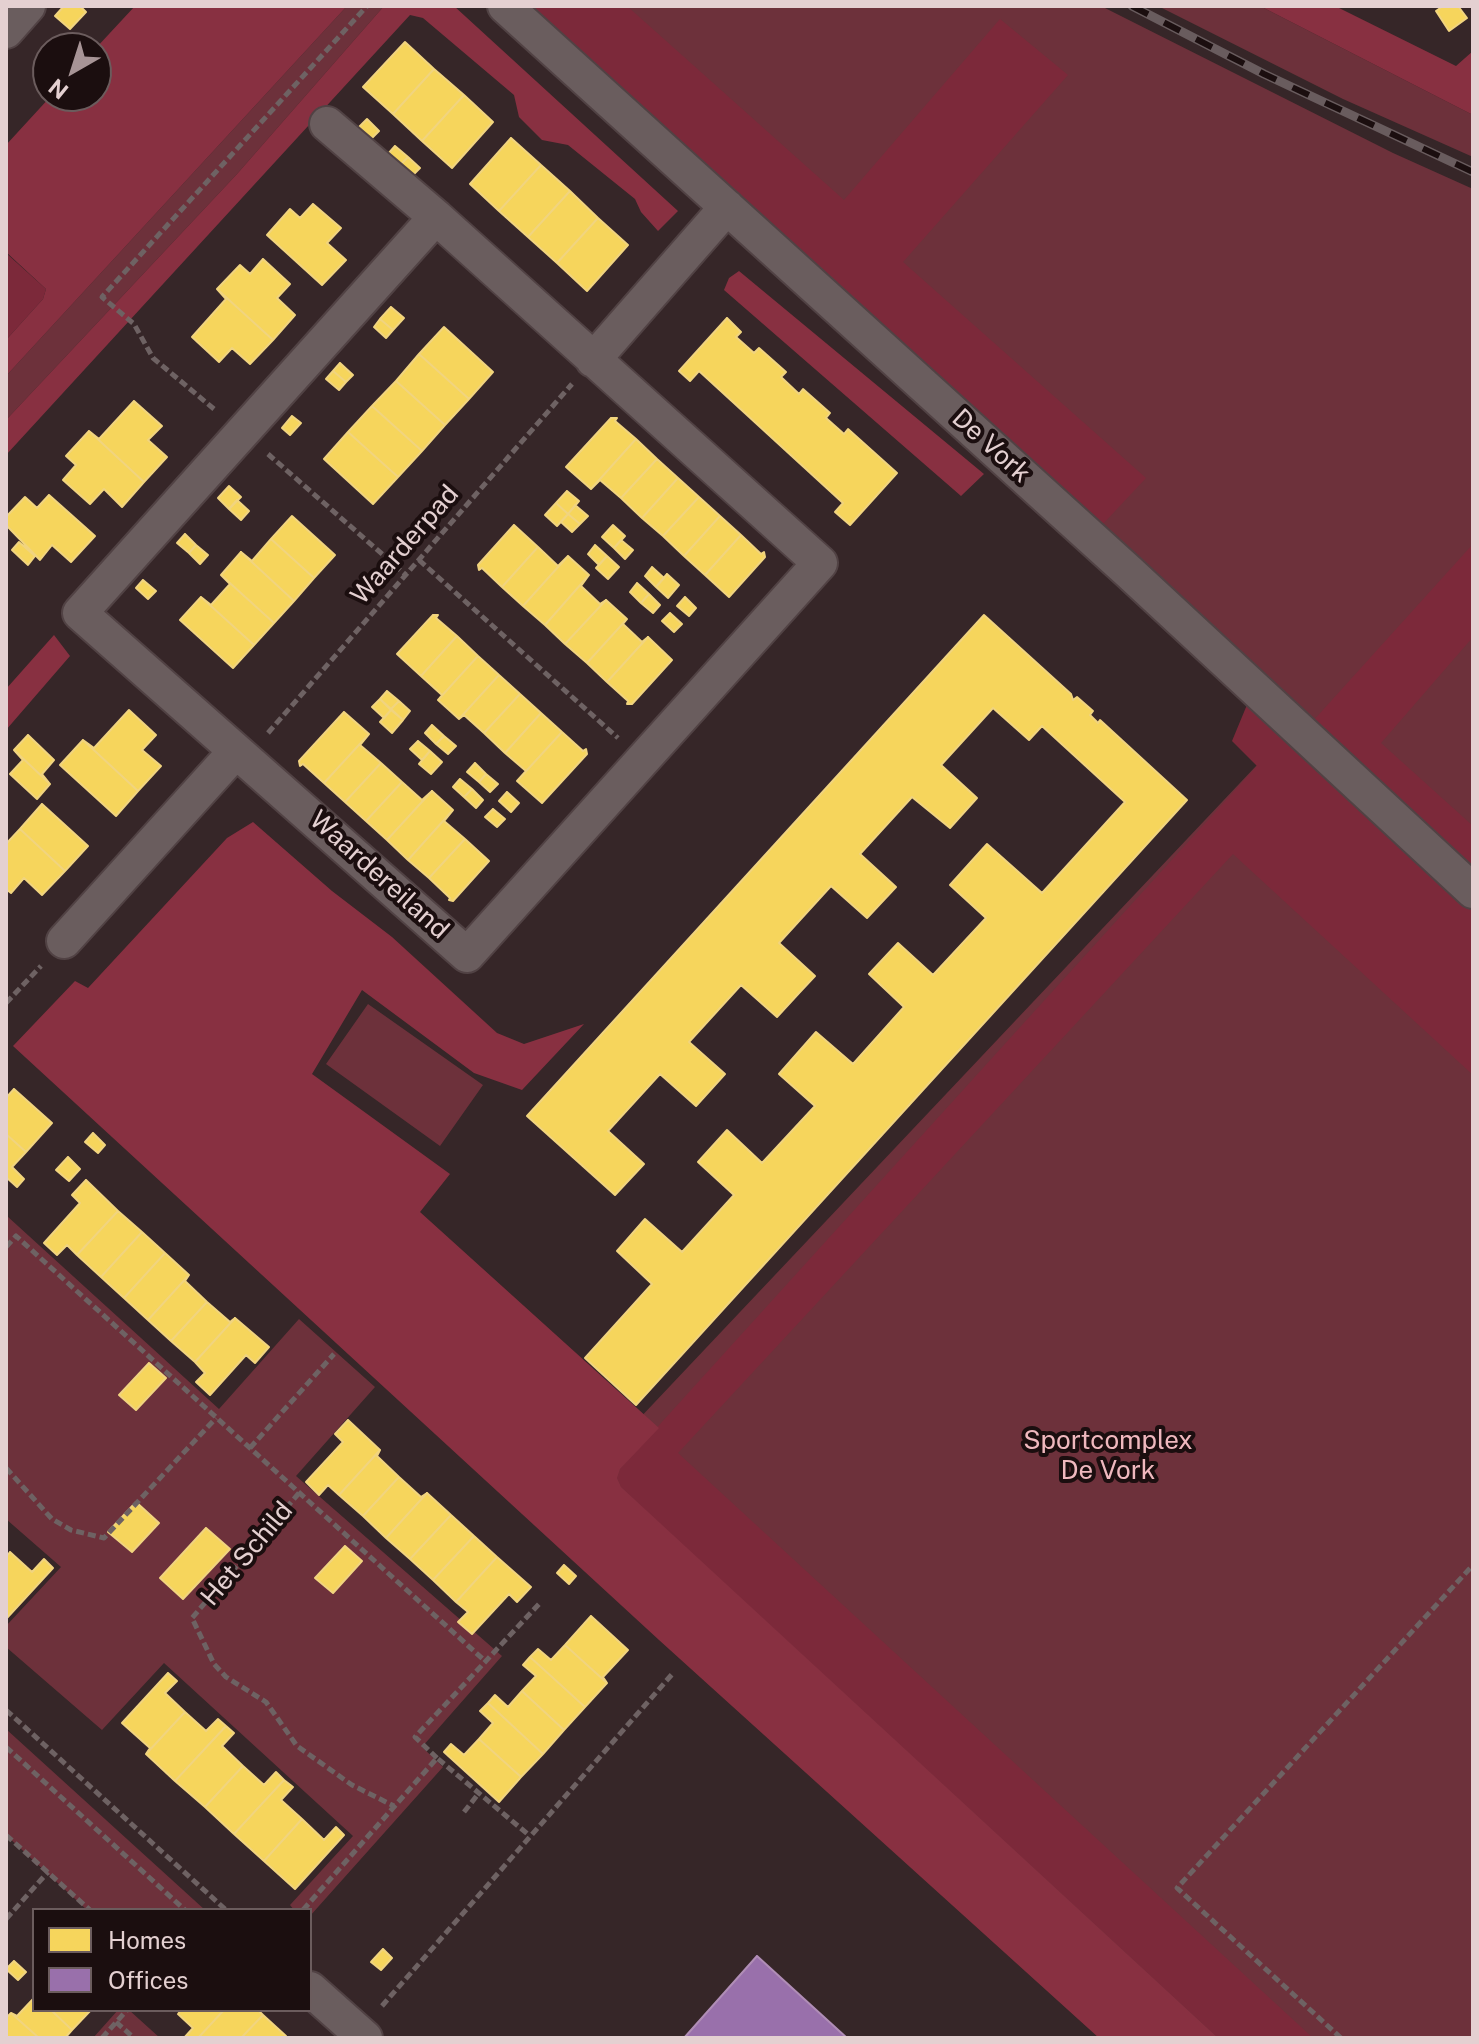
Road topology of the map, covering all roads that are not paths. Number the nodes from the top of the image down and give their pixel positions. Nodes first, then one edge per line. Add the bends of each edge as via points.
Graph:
1 (28, 6) edge
2 (505, 6) edge
3 (6, 31) edge
4 (327, 124) dead end
5 (727, 207) junction
6 (436, 217) junction
7 (593, 360) junction
8 (242, 754) junction
9 (1473, 891) edge
10 (64, 941) road end
11 (312, 1991) edge
12 (362, 2035) edge

1 - 3 street
2 - 5 street, De Vork
4 - 6 street, Waardereiland
5 - 7 street
5 - 9 street, De Vork
6 - 7 street, Waardereiland
6 - 8 street, Waardereiland via 80,613
7 - 8 street, Waardereiland via 820,563 467,955
8 - 10 street
11 - 12 street

